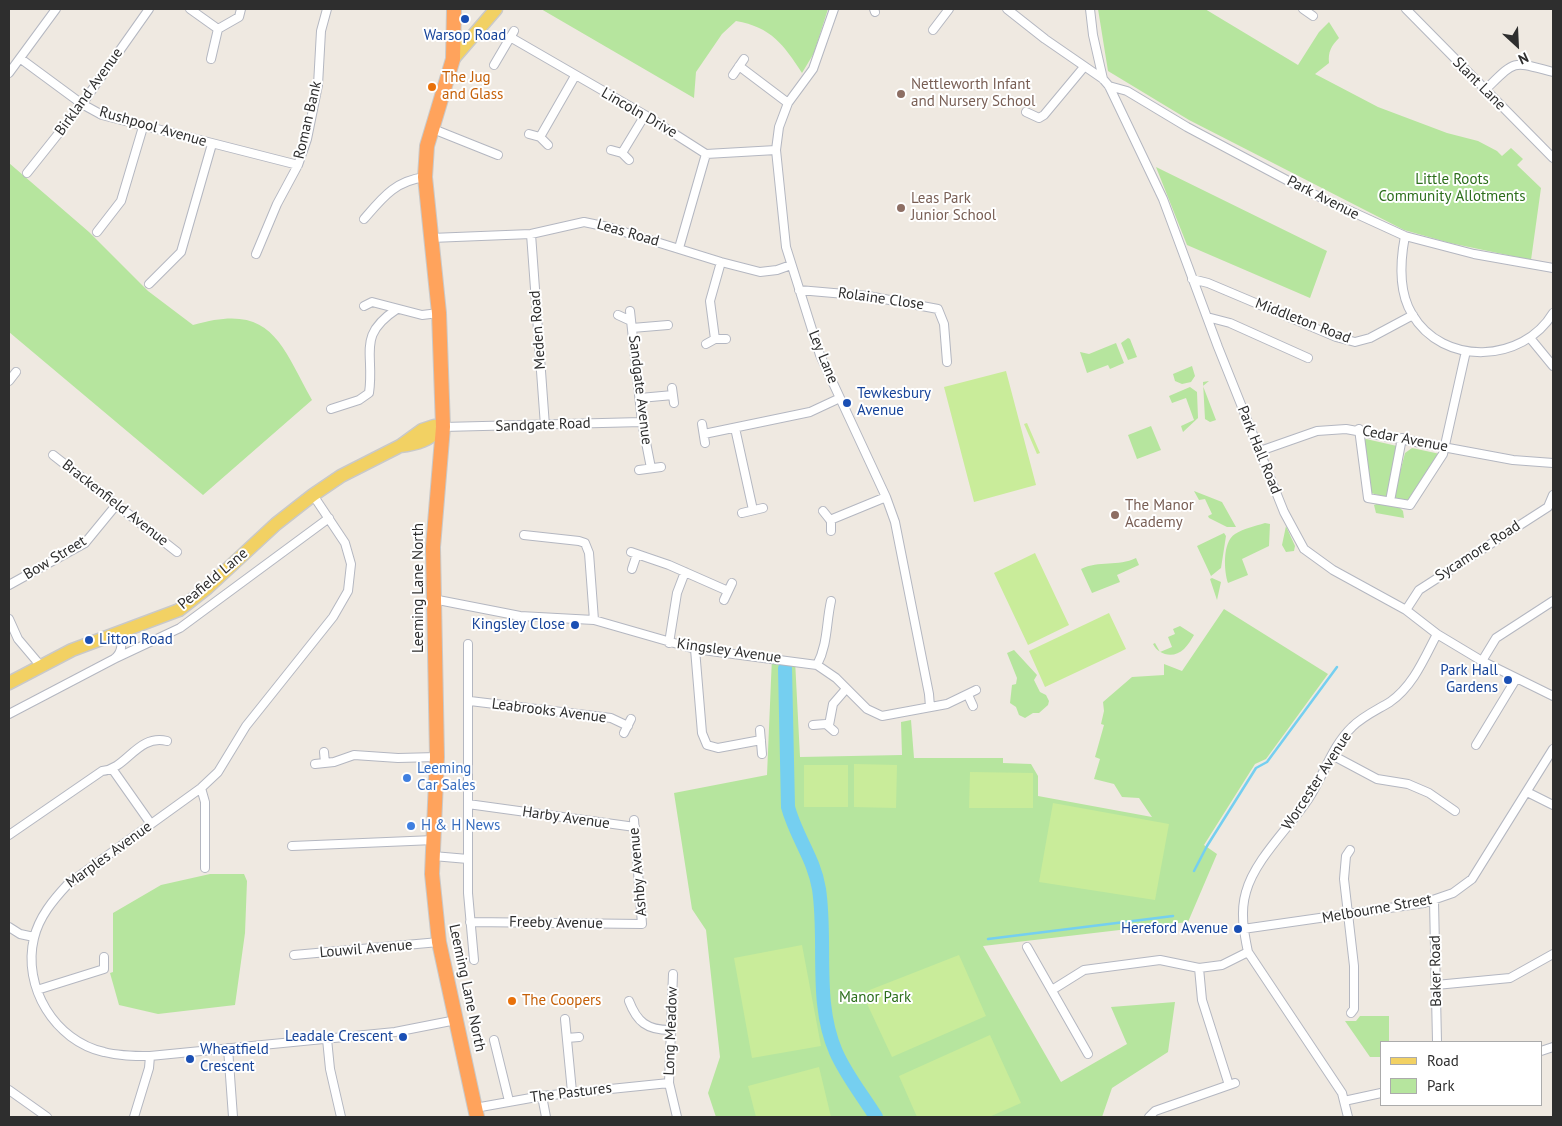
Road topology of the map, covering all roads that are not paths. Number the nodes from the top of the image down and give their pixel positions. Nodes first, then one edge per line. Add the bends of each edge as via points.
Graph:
1 (56, 9) edge
2 (149, 9) edge
3 (190, 9) edge
4 (241, 9) edge
5 (327, 9) edge
6 (454, 9) edge
7 (496, 9) edge
8 (834, 9) edge
9 (949, 9) edge
10 (1007, 9) edge
11 (1090, 9) edge
12 (1302, 9) edge
13 (1406, 9) edge
14 (1313, 16) dead end
15 (218, 29) junction
16 (933, 30) dead end
17 (210, 59) dead end
18 (453, 59) junction
19 (744, 59) dead end
20 (20, 60) junction
21 (494, 65) dead end
22 (739, 66) junction
23 (1084, 67) junction
24 (1553, 72) edge
25 (9, 73) edge
26 (732, 75) dead end
27 (575, 76) junction
28 (1106, 82) junction
29 (1485, 90) junction
30 (788, 103) junction
31 (82, 104) junction
32 (1026, 112) dead end
33 (645, 115) junction
34 (143, 127) junction
35 (432, 129) junction
36 (530, 134) dead end
37 (540, 137) junction
38 (212, 144) junction
39 (548, 145) dead end
40 (611, 150) dead end
41 (776, 150) junction
42 (622, 153) junction
43 (706, 154) junction
44 (498, 155) dead end
45 (1553, 157) edge
46 (629, 160) dead end
47 (298, 165) junction
48 (27, 173) dead end
49 (425, 177) junction
50 (364, 219) dead end
51 (97, 232) dead end
52 (531, 234) junction
53 (1405, 236) junction
54 (431, 238) junction
55 (679, 248) junction
56 (256, 254) dead end
57 (721, 262) junction
58 (791, 265) junction
59 (1553, 268) edge
60 (1192, 279) junction
61 (149, 284) dead end
62 (799, 290) junction
63 (364, 306) dead end
64 (397, 309) junction
65 (630, 311) dead end
66 (439, 313) junction
67 (1553, 313) edge
68 (618, 315) dead end
69 (1413, 315) junction
70 (1207, 318) junction
71 (632, 324) junction
72 (668, 325) dead end
73 (1530, 338) junction
74 (715, 339) junction
75 (726, 339) dead end
76 (706, 344) dead end
77 (1466, 351) junction
78 (1300, 355) junction
79 (1308, 358) dead end
80 (947, 362) dead end
81 (1296, 363) dead end
82 (1553, 366) edge
83 (16, 372) dead end
84 (9, 381) edge
85 (673, 395) dead end
86 (640, 398) junction
87 (840, 398) junction
88 (331, 409) dead end
89 (642, 422) junction
90 (702, 424) dead end
91 (544, 426) junction
92 (443, 427) junction
93 (735, 428) junction
94 (1359, 430) junction
95 (704, 434) junction
96 (1402, 438) junction
97 (706, 443) dead end
98 (1445, 447) junction
99 (1260, 451) junction
100 (53, 455) dead end
101 (1553, 463) edge
102 (661, 467) dead end
103 (651, 468) junction
104 (639, 470) dead end
105 (313, 495) junction
106 (1553, 495) edge
107 (886, 497) junction
108 (1390, 501) junction
109 (117, 504) junction
110 (763, 508) dead end
111 (752, 510) junction
112 (823, 511) dead end
113 (742, 513) dead end
114 (329, 518) junction
115 (830, 520) junction
116 (534, 526) dead end
117 (831, 531) dead end
118 (524, 535) dead end
119 (533, 536) junction
120 (177, 552) dead end
121 (632, 569) dead end
122 (684, 572) junction
123 (732, 583) dead end
124 (9, 585) edge
125 (728, 591) junction
126 (433, 599) junction
127 (724, 600) dead end
128 (831, 601) dead end
129 (1553, 601) edge
130 (1406, 610) junction
131 (9, 619) edge
132 (594, 620) junction
133 (120, 633) junction
134 (1436, 634) junction
135 (669, 643) junction
136 (468, 644) dead end
137 (695, 648) junction
138 (114, 659) junction
139 (1482, 661) junction
140 (817, 664) junction
141 (40, 665) junction
142 (1516, 679) junction
143 (9, 683) edge
144 (846, 689) junction
145 (976, 690) dead end
146 (968, 695) junction
147 (1553, 696) edge
148 (470, 702) junction
149 (973, 706) dead end
150 (930, 707) junction
151 (9, 714) edge
152 (813, 725) dead end
153 (628, 726) dead end
154 (760, 730) dead end
155 (761, 740) junction
156 (167, 741) dead end
157 (1476, 745) dead end
158 (1553, 749) edge
159 (324, 752) dead end
160 (762, 754) dead end
161 (1332, 755) junction
162 (437, 757) junction
163 (325, 763) junction
164 (315, 764) dead end
165 (113, 770) junction
166 (201, 788) junction
167 (1527, 792) junction
168 (468, 804) junction
169 (1553, 805) edge
170 (1455, 811) dead end
171 (151, 824) junction
172 (634, 824) joint
173 (9, 835) edge
174 (434, 840) junction
175 (292, 846) dead end
176 (1350, 850) dead end
177 (433, 856) junction
178 (468, 859) junction
179 (206, 868) dead end
180 (1434, 900) junction
181 (1348, 916) junction
182 (470, 922) junction
183 (642, 924) joint
184 (9, 927) edge
185 (1243, 928) junction
186 (34, 937) junction
187 (439, 942) junction
188 (1026, 947) dead end
189 (1248, 952) junction
190 (1553, 954) edge
191 (294, 955) dead end
192 (104, 957) dead end
193 (474, 960) dead end
194 (1199, 968) junction
195 (673, 974) dead end
196 (1436, 985) junction
197 (37, 990) junction
198 (1052, 990) junction
199 (629, 1001) dead end
200 (1351, 1014) dead end
201 (565, 1019) dead end
202 (456, 1020) junction
203 (670, 1030) junction
204 (579, 1037) dead end
205 (567, 1038) junction
206 (327, 1039) junction
207 (494, 1040) dead end
208 (1437, 1041) edge
209 (506, 1047) dead end
210 (228, 1048) junction
211 (496, 1050) junction
212 (1088, 1054) dead end
213 (150, 1056) junction
214 (669, 1083) junction
215 (9, 1090) edge
216 (572, 1092) junction
217 (1380, 1093) edge
218 (542, 1096) junction
219 (508, 1101) junction
220 (1344, 1101) junction
221 (476, 1113) edge
222 (47, 1117) edge
223 (134, 1117) edge
224 (233, 1117) edge
225 (341, 1117) edge
226 (546, 1117) edge
227 (677, 1117) edge
228 (1149, 1117) edge
229 (1348, 1117) edge

1 - 20 street
2 - 31 street, Birkland Avenue
3 - 15 street
4 - 15 street via 239,17
5 - 47 street, Roman Bank via 321,31 318,85 307,140
6 - 18 highway, Leeming Lane North
7 - 18 main road
8 - 30 street, Ley Lane via 813,70
9 - 16 street
10 - 23 street, Park Avenue
11 - 28 street, Park Hall Road via 1093,35
12 - 14 street
13 - 29 street, Slant Lane
15 - 17 street
18 - 35 highway, Leeming Lane North
19 - 22 street
20 - 25 street
20 - 31 street, Rushpool Avenue
21 - 27 street, Lincoln Drive via 512,34
22 - 26 street
22 - 30 street
23 - 28 street, Park Avenue
23 - 32 street via 1044,115 1039,118
24 - 29 street via 1519,63 1509,66
27 - 33 street, Lincoln Drive
27 - 37 street
28 - 53 street, Park Avenue via 1128,91 1187,128 1302,188
28 - 60 street, Park Hall Road via 1162,199
29 - 45 street, Slant Lane
30 - 41 street, Ley Lane via 779,126
31 - 34 street, Rushpool Avenue via 102,116
31 - 48 street, Birkland Avenue
33 - 42 street
33 - 43 street, Lincoln Drive
34 - 38 street, Rushpool Avenue
34 - 51 street via 121,201
35 - 44 street
35 - 49 highway, Leeming Lane North
36 - 37 street
37 - 39 street
38 - 47 street, Rushpool Avenue
38 - 61 street via 180,252
40 - 42 street
41 - 43 street
41 - 58 street, Ley Lane via 786,247
42 - 46 street
43 - 55 street
47 - 56 street, Roman Bank
49 - 50 street via 406,180 382,198
49 - 54 highway, Leeming Lane North
52 - 54 street, Leas Road
52 - 55 street, Leas Road via 584,222
52 - 91 street, Meden Road
53 - 59 street, Park Avenue via 1474,254
53 - 69 street via 1401,278
54 - 66 highway, Leeming Lane North
55 - 57 street, Leas Road
57 - 58 street, Leas Road via 760,272
57 - 74 street via 710,301
58 - 62 street, Ley Lane
60 - 69 street, Middleton Road via 1355,342 1370,338
60 - 70 street, Park Hall Road
62 - 80 street, Rolaine Close via 868,296 938,309 944,324
62 - 87 street, Ley Lane via 820,355
63 - 64 street via 372,302
64 - 66 street via 422,315
64 - 88 street via 379,322 371,336 369,393 359,400
65 - 71 street, Sandgate Avenue
66 - 92 highway, Leeming Lane North
67 - 73 street
68 - 71 street
69 - 77 street via 1438,339
70 - 78 street via 1230,323
70 - 99 street, Park Hall Road
71 - 72 street
71 - 86 street, Sandgate Avenue
73 - 77 street via 1494,352
73 - 82 street
74 - 75 street
74 - 76 street
77 - 98 street
78 - 79 street
78 - 81 street
83 - 84 street
85 - 86 street
86 - 89 street, Sandgate Avenue
87 - 93 street via 810,412
87 - 107 street, Ley Lane
89 - 91 street, Sandgate Road
89 - 103 street, Sandgate Avenue
90 - 95 street
91 - 92 street, Sandgate Road
92 - 105 main road, Peafield Lane via 422,430
92 - 126 highway, Leeming Lane North via 433,548
93 - 95 street
93 - 111 street
94 - 96 street, Cedar Avenue
94 - 99 street, Cedar Avenue via 1317,431
94 - 108 street via 1368,498
95 - 97 street
96 - 98 street, Cedar Avenue
96 - 108 street
98 - 101 street, Cedar Avenue via 1513,460
98 - 108 street via 1410,506
99 - 130 street, Park Hall Road via 1284,512 1304,549 1332,570
100 - 109 street, Brackenfield Avenue
102 - 103 street
103 - 104 street
105 - 114 street, Marples Avenue
105 - 133 main road, Peafield Lane via 276,524 193,600 166,616
106 - 130 street, Sycamore Road via 1548,507 1419,590
107 - 115 street
107 - 150 street, Ley Lane via 894,522
109 - 120 street, Brackenfield Avenue
109 - 124 street, Bow Street via 85,543
110 - 111 street
111 - 113 street
112 - 115 street
114 - 138 street via 180,628
114 - 166 street, Marples Avenue via 350,555 351,577 342,604 246,726 218,772
115 - 117 street
116 - 119 street
118 - 119 street
119 - 132 street via 585,544 589,553
121 - 122 street via 634,553
122 - 125 street
122 - 135 street via 677,593
123 - 125 street
125 - 127 street
126 - 132 street, Kingsley Avenue via 520,616
126 - 162 highway, Leeming Lane North
128 - 140 street via 826,622 826,644
129 - 139 street via 1496,638
130 - 134 street, Park Hall Road
131 - 141 street via 18,639
132 - 135 street, Kingsley Avenue
133 - 138 street via 120,653
133 - 141 main road, Peafield Lane
134 - 139 street, Park Hall Road
134 - 161 street, Worcester Avenue via 1408,685 1391,701 1352,726
135 - 137 street, Kingsley Avenue
136 - 148 street
137 - 140 street, Kingsley Avenue
137 - 155 street via 702,733 707,745 718,748
138 - 151 street
139 - 142 street, Park Hall Road
140 - 144 street
141 - 143 main road, Peafield Lane
142 - 147 street, Park Hall Road
142 - 157 street
144 - 150 street via 874,714 890,715
144 - 152 street via 833,704 832,728
145 - 146 street
146 - 149 street
146 - 150 street
148 - 153 street, Leabrooks Avenue via 611,718
148 - 168 street
154 - 155 street
155 - 160 street
156 - 165 street via 156,738 147,742
158 - 167 street, Melbourne Street
159 - 163 street
161 - 170 street via 1377,779 1408,784 1428,793
161 - 185 street, Worcester Avenue via 1309,797 1246,890
162 - 163 street via 354,756
162 - 174 highway, Leeming Lane North
163 - 164 street
165 - 171 street
165 - 173 street via 102,772
166 - 171 street, Marples Avenue
166 - 179 street via 205,802
167 - 169 street
167 - 180 street, Melbourne Street via 1472,879 1454,893
168 - 172 street, Harby Avenue
168 - 178 street
171 - 186 street, Marples Avenue via 68,884 45,912
172 - 183 street, Ashby Avenue
174 - 175 street
174 - 177 highway, Leeming Lane North
176 - 181 street via 1344,866
177 - 178 street
177 - 187 highway, Leeming Lane North
178 - 182 street
180 - 181 street, Melbourne Street
180 - 196 street, Baker Road
181 - 185 street, Melbourne Street
181 - 200 street via 1354,966 1354,1009
182 - 183 street, Freeby Avenue
182 - 193 street
184 - 186 street
185 - 189 street, Worcester Avenue
186 - 197 street, Marples Avenue via 32,976
187 - 191 street, Louwil Avenue
187 - 202 highway, Leeming Lane North
188 - 198 street
189 - 194 street via 1222,965
189 - 220 street, Worcester Avenue via 1342,1093
190 - 196 street via 1510,978
192 - 197 street via 104,969
194 - 198 street via 1160,960 1084,970
194 - 228 street via 1202,1000 1232,1084 1155,1111
195 - 203 street, Long Meadow
196 - 208 street, Baker Road
197 - 213 street, Marples Avenue via 51,1016 71,1037 103,1052
198 - 212 street
199 - 203 street via 640,1022 649,1028
201 - 205 street
202 - 206 street, Marples Avenue via 395,1032
202 - 221 highway, Leeming Lane North
203 - 214 street, Long Meadow
204 - 205 street
205 - 216 street
206 - 210 street, Marples Avenue
206 - 225 street
207 - 211 street
209 - 211 street
210 - 213 street, Marples Avenue
210 - 224 street
211 - 219 street
213 - 223 street
214 - 216 street, The Pastures
214 - 227 street, Long Meadow
215 - 222 street
216 - 218 street, The Pastures
217 - 220 street
218 - 219 street, The Pastures
218 - 226 street
219 - 221 street, The Pastures
220 - 229 street, Worcester Avenue

